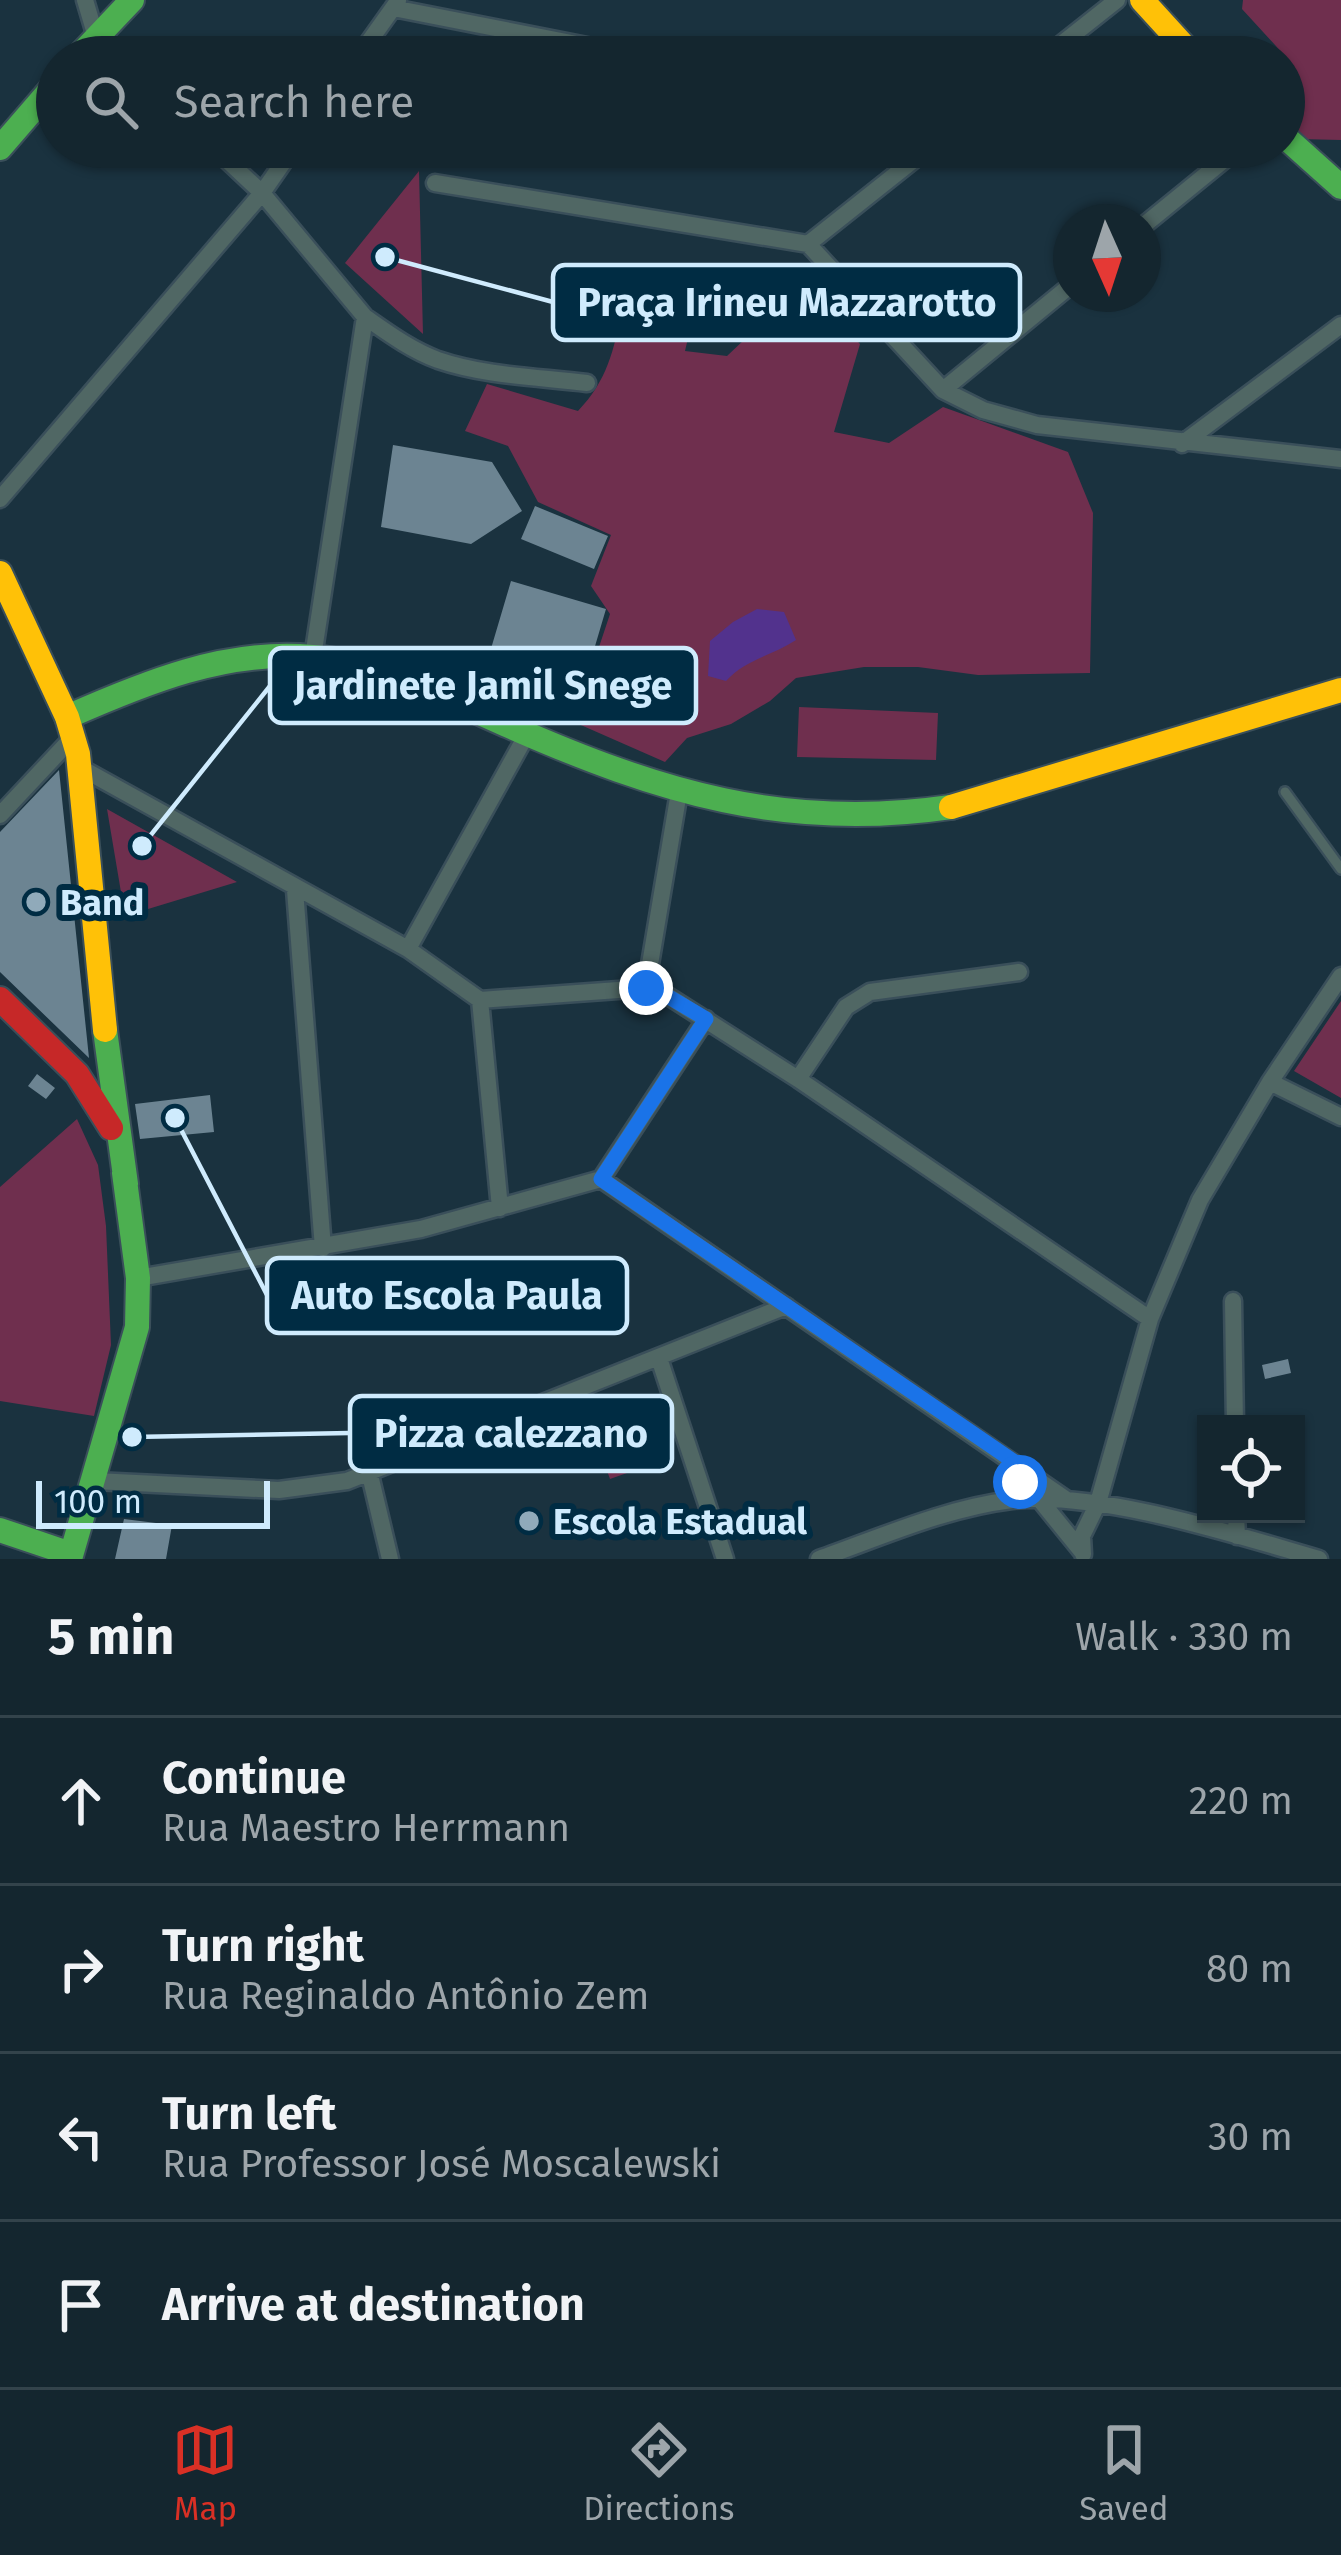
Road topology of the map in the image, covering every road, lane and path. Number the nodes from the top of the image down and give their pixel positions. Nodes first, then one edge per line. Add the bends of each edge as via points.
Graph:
1 (85, 0) edge
2 (132, 0) edge
3 (1117, 0) edge
4 (1142, 0) edge
5 (396, 4) edge
6 (96, 36) edge
7 (97, 36) edge
8 (373, 36) edge
9 (545, 36) edge
10 (1072, 36) edge
11 (1174, 36) edge
12 (36, 106) edge
13 (0, 148) edge
14 (1330, 165) edge
15 (235, 168) edge
16 (280, 168) edge
17 (904, 168) edge
18 (1214, 168) edge
19 (435, 183) dead end
20 (1341, 187) edge
21 (262, 193) junction
22 (1161, 211) edge
23 (808, 244) junction
24 (1053, 300) edge
25 (364, 317) junction
26 (1341, 325) edge
27 (587, 382) dead end
28 (943, 390) junction
29 (1182, 444) junction
30 (1341, 459) edge
31 (0, 499) edge
32 (0, 574) edge
33 (314, 658) junction
34 (1341, 690) edge
35 (70, 726) junction
36 (527, 734) junction
37 (81, 768) junction
38 (1285, 792) dead end
39 (679, 793) junction
40 (0, 814) edge
41 (1341, 869) edge
42 (295, 890) junction
43 (408, 950) junction
44 (1019, 972) dead end
45 (1341, 976) edge
46 (646, 988) junction
47 (0, 999) edge
48 (480, 1000) junction
49 (706, 1019) junction
50 (106, 1044) junction
51 (798, 1079) junction
52 (1270, 1082) junction
53 (100, 1105) junction
54 (1341, 1117) edge
55 (601, 1179) junction
56 (127, 1184) junction
57 (500, 1208) junction
58 (322, 1248) junction
59 (138, 1278) junction
60 (1233, 1301) dead end
61 (785, 1306) junction
62 (1150, 1319) junction
63 (659, 1358) junction
64 (1235, 1415) edge
65 (110, 1421) junction
66 (1019, 1465) junction
67 (370, 1475) junction
68 (95, 1481) junction
69 (1017, 1500) junction
70 (1040, 1500) junction
71 (1067, 1500) junction
72 (1098, 1503) junction
73 (1237, 1523) edge
74 (0, 1530) edge
75 (1237, 1536) junction
76 (1085, 1556) edge
77 (64, 1557) edge
78 (390, 1559) edge
79 (725, 1559) edge
80 (818, 1559) edge
81 (1319, 1559) edge

1 - 6 street
2 - 7 main road
3 - 10 street
4 - 11 main road
5 - 8 street
5 - 9 street
12 - 13 main road
14 - 20 main road
15 - 21 street
16 - 21 street
17 - 23 street
18 - 22 street
19 - 23 street
21 - 25 street
21 - 31 street
23 - 28 street
24 - 28 street
25 - 27 street via 438,360
25 - 33 street
26 - 29 street
28 - 29 street via 1037,425
29 - 30 street
32 - 35 main road
33 - 35 main road via 214,663 135,687
33 - 36 main road via 370,669
34 - 39 main road via 934,810 780,812
35 - 37 main road
35 - 40 street
36 - 39 main road
36 - 43 street
37 - 42 street
37 - 50 main road
38 - 41 lane
39 - 46 street
42 - 43 street
42 - 58 street
43 - 48 street
44 - 51 street via 870,992 846,1007
45 - 52 street
46 - 48 street
46 - 49 street
47 - 53 main road
48 - 57 street
49 - 51 street
49 - 55 street
50 - 53 main road
50 - 56 main road
51 - 62 street
52 - 54 street
52 - 62 street via 1201,1200
53 - 56 main road
55 - 57 street
55 - 61 street
56 - 59 main road
57 - 58 street
58 - 59 street
59 - 65 main road via 137,1328
60 - 64 street
61 - 63 street
61 - 66 street
62 - 72 street
63 - 67 street
63 - 79 street
65 - 68 main road
65 - 77 main road
66 - 69 street
66 - 71 street
67 - 68 street via 280,1490
67 - 78 street
68 - 77 main road
69 - 70 street
69 - 80 street
70 - 71 street
70 - 76 street
71 - 72 street
72 - 75 street
72 - 76 street via 1082,1536
73 - 75 street
74 - 77 main road
75 - 81 street

